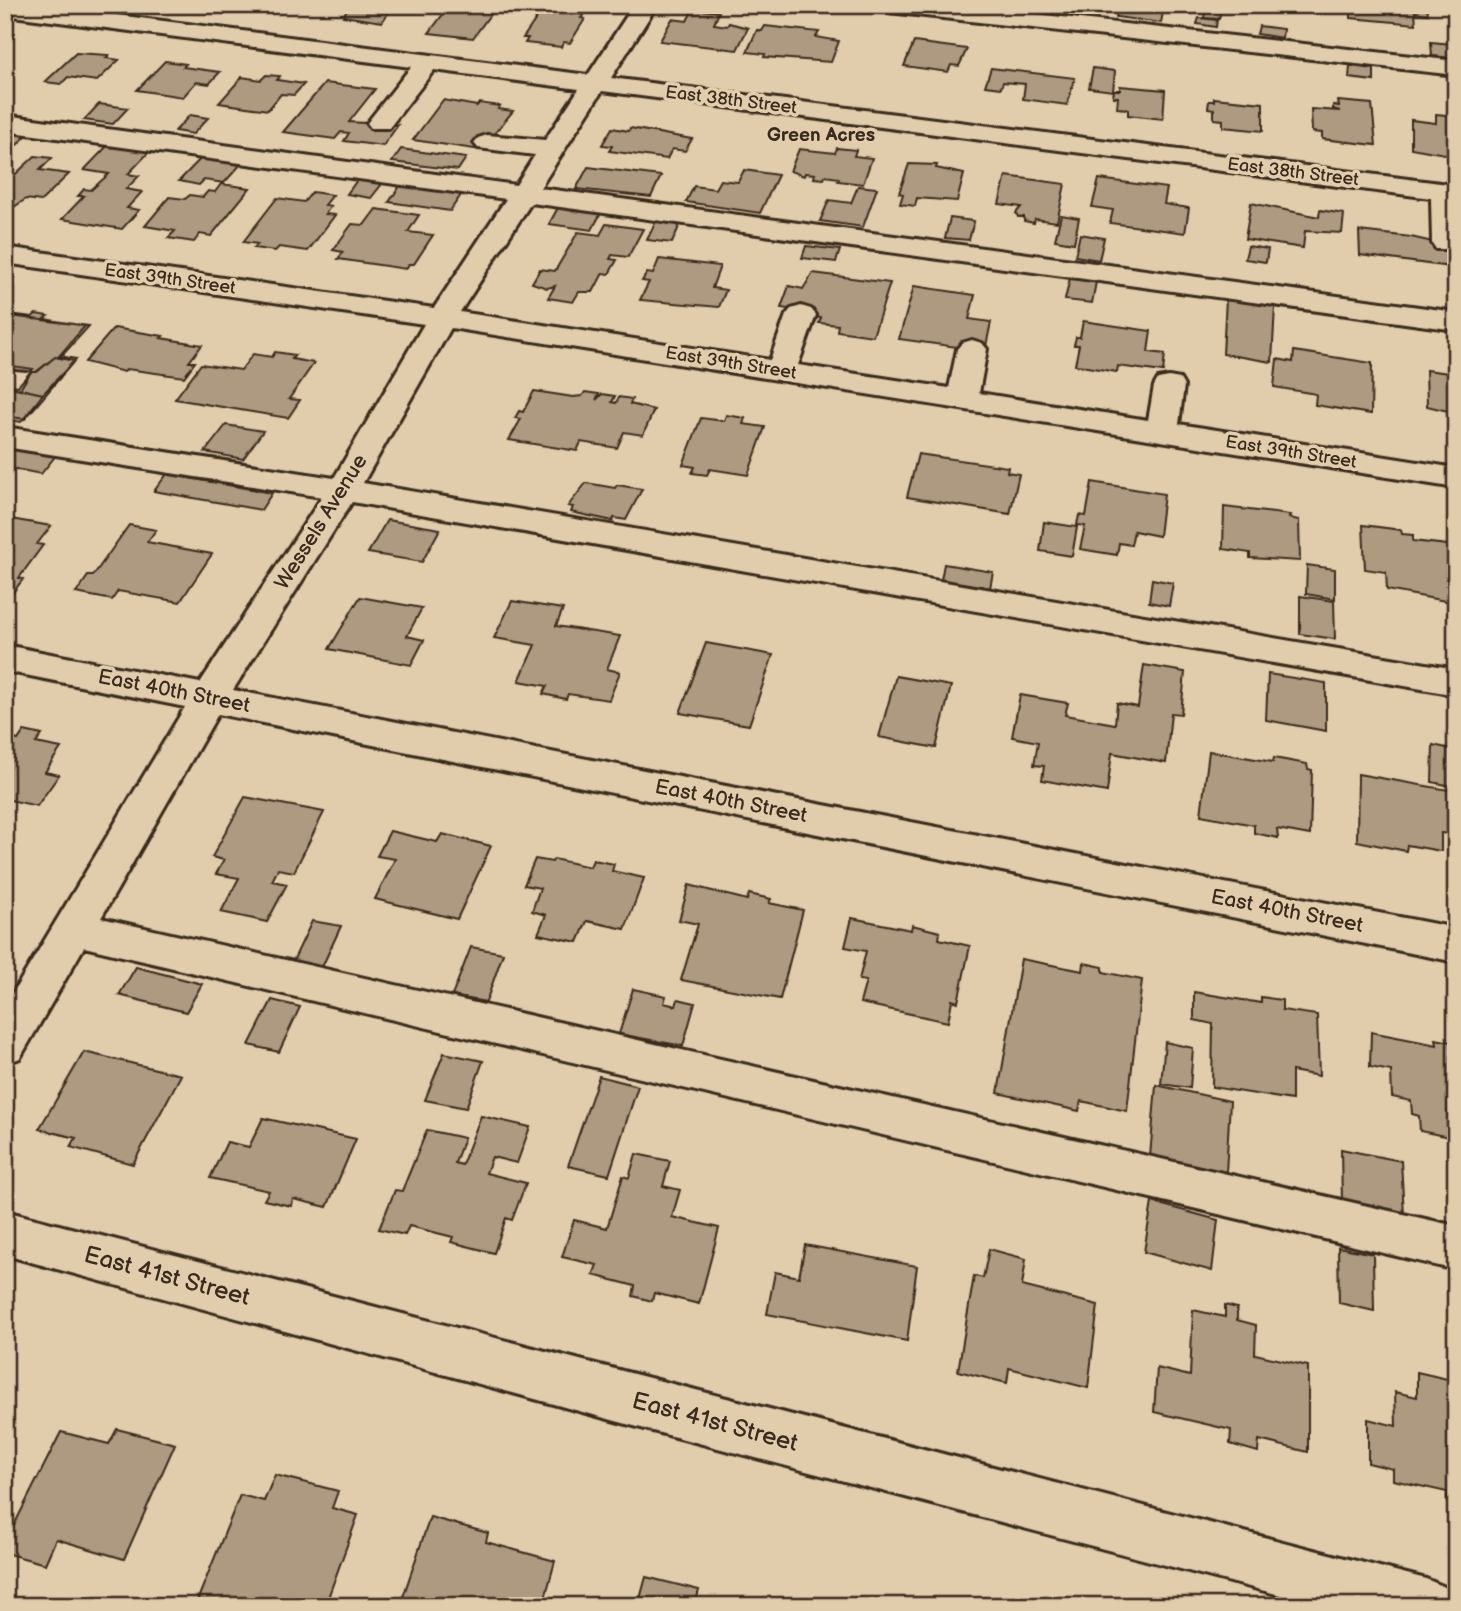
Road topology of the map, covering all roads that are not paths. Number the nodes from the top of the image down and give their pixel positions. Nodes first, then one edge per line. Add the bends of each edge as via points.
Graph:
1 (646, 5) edge
2 (889, 5) edge
3 (5, 8) edge
4 (428, 62) junction
5 (1456, 68) edge
6 (598, 83) junction
7 (5, 123) edge
8 (380, 123) dead end
9 (487, 143) dead end
10 (568, 144) junction
11 (526, 192) junction
12 (1450, 192) edge
13 (1446, 243) dead end
14 (5, 255) edge
15 (801, 315) dead end
16 (442, 318) junction
17 (1456, 321) edge
18 (972, 349) dead end
19 (781, 371) junction
20 (1169, 386) dead end
21 (962, 400) junction
22 (1162, 432) junction
23 (5, 437) edge
24 (1456, 478) edge
25 (343, 490) junction
26 (5, 658) edge
27 (1456, 682) edge
28 (209, 698) junction
29 (73, 928) junction
30 (1456, 945) edge
31 (5, 1045) edge
32 (5, 1233) edge
33 (1456, 1248) edge
34 (1426, 1606) edge

1 - 6 street, Wessels Avenue
2 - 5 street
3 - 4 street, East 38th Street
4 - 6 street, East 38th Street
4 - 8 street
6 - 10 street, Wessels Avenue
6 - 12 street, East 38th Street
7 - 11 street
9 - 10 street
10 - 11 street, Wessels Avenue
11 - 16 street, Wessels Avenue
11 - 17 street
12 - 13 street
14 - 16 street, East 39th Street
15 - 19 street
16 - 19 street, East 39th Street
16 - 25 street, Wessels Avenue
18 - 21 street
19 - 21 street, East 39th Street
20 - 22 street
21 - 22 street, East 39th Street
22 - 24 street, East 39th Street
23 - 25 street
25 - 27 street
25 - 28 street, Wessels Avenue
26 - 28 street, East 40th Street
28 - 29 street, Wessels Avenue
28 - 30 street, East 40th Street
29 - 31 street, Wessels Avenue
29 - 33 street
32 - 34 street, East 41st Street

